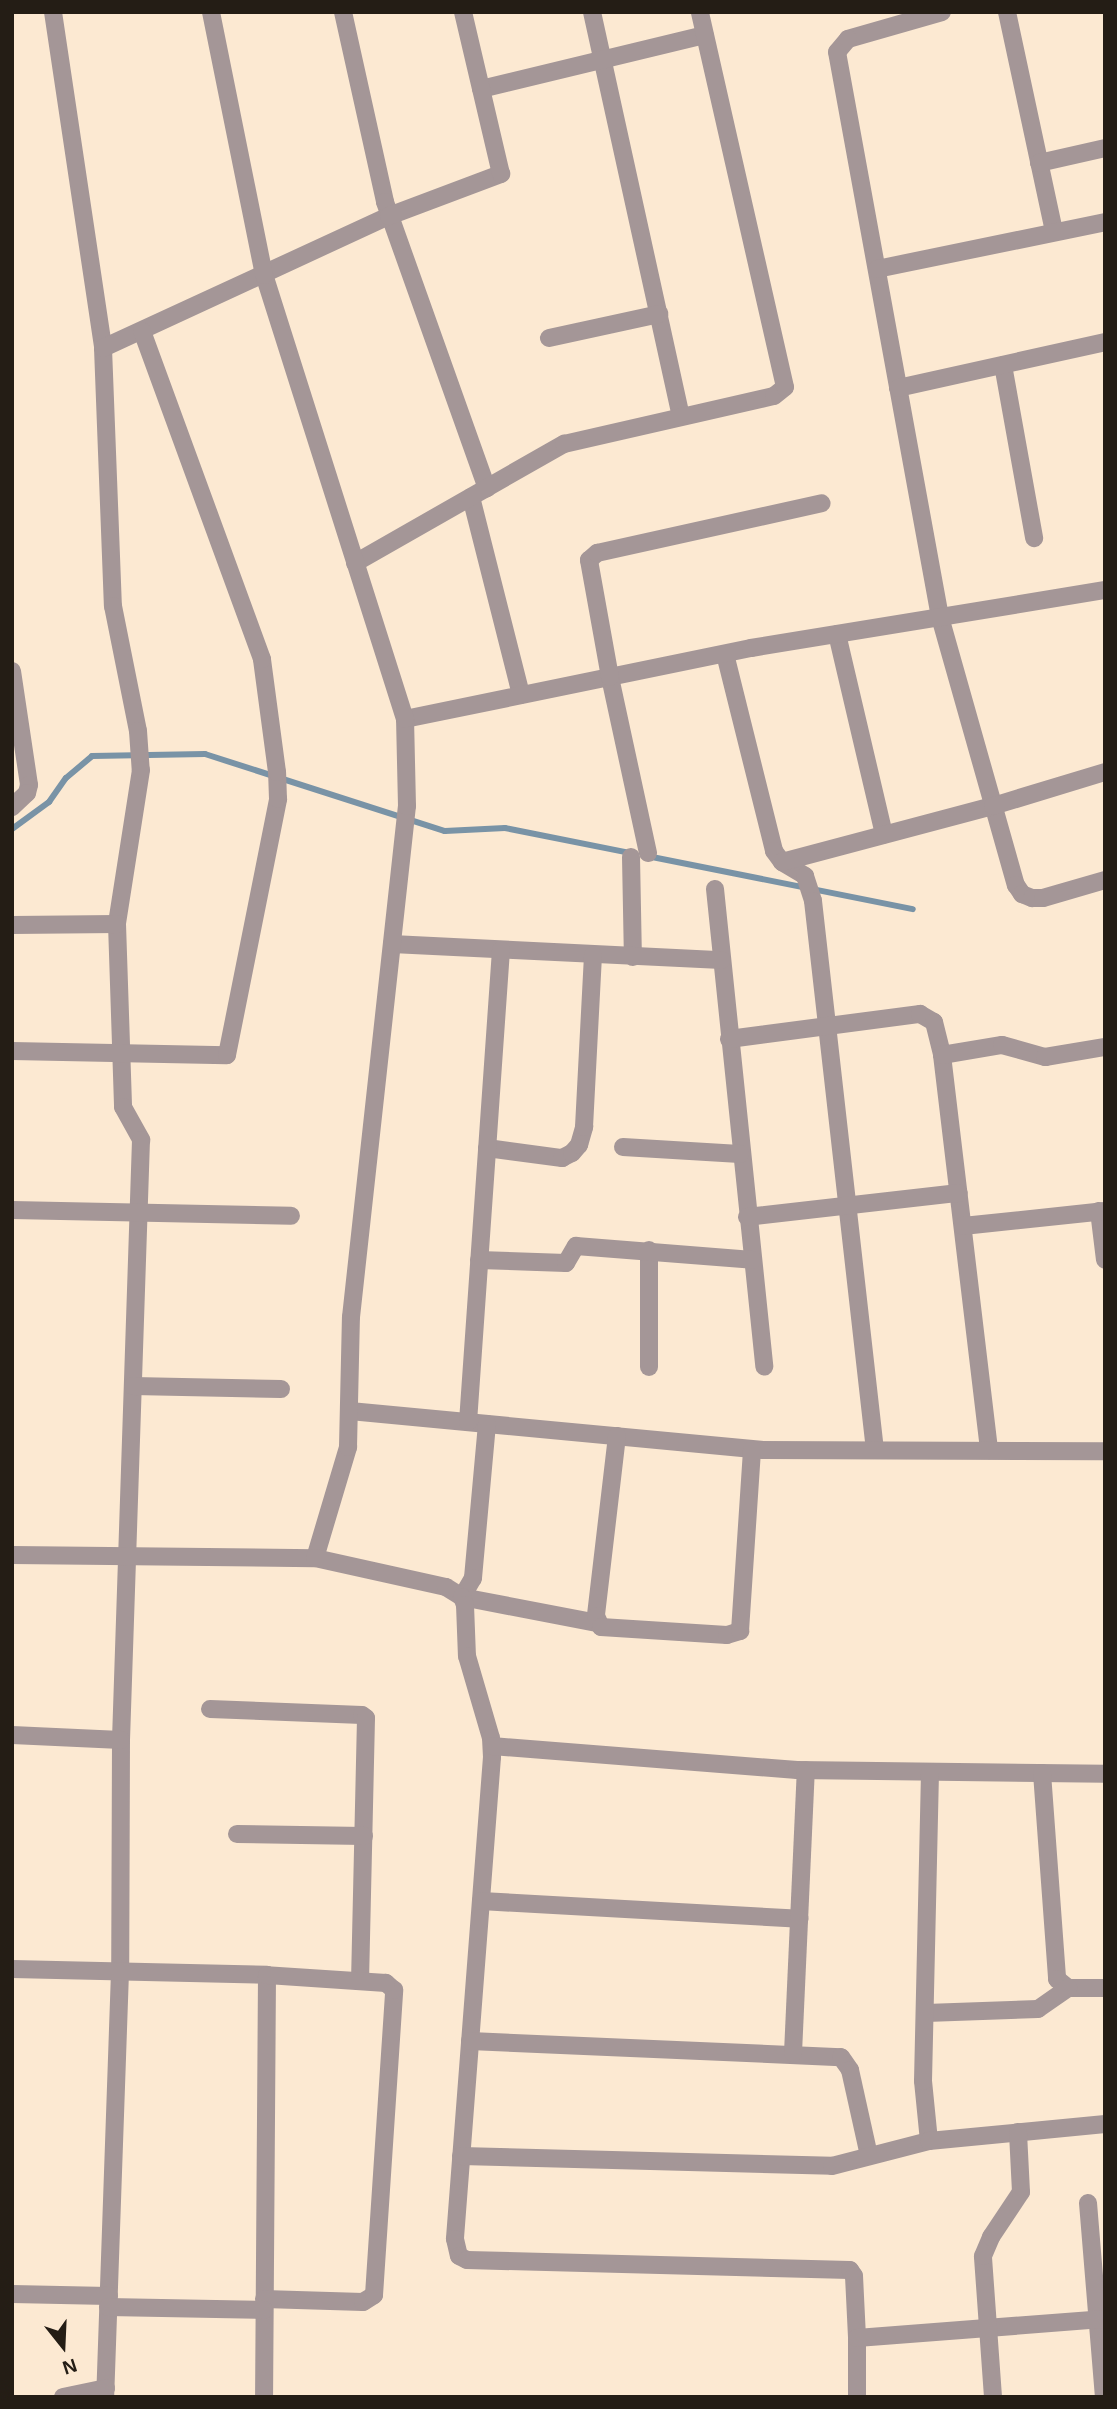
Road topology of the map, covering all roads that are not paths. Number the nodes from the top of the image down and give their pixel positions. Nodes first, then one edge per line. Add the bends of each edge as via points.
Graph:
1 (53, 12) edge
2 (211, 12) edge
3 (343, 12) edge
4 (463, 12) edge
5 (592, 12) edge
6 (699, 12) edge
7 (942, 12) edge
8 (1007, 12) edge
9 (705, 35) junction
10 (602, 58) junction
11 (481, 89) junction
12 (1105, 148) edge
13 (1039, 163) junction
14 (389, 216) junction
15 (1105, 222) edge
16 (1054, 232) junction
17 (877, 269) junction
18 (264, 275) junction
19 (659, 313) junction
20 (142, 331) junction
21 (549, 338) dead end
22 (1105, 342) edge
23 (103, 348) junction
24 (1003, 365) junction
25 (898, 388) junction
26 (681, 416) junction
27 (487, 488) junction
28 (471, 497) junction
29 (822, 503) dead end
30 (1034, 538) dead end
31 (355, 563) junction
32 (1105, 590) edge
33 (940, 617) junction
34 (837, 634) junction
35 (725, 654) junction
36 (12, 671) edge
37 (610, 677) junction
38 (521, 695) junction
39 (405, 719) junction
40 (1105, 772) edge
41 (993, 806) junction
42 (12, 807) edge
43 (884, 835) junction
44 (782, 862) junction
45 (1105, 880) edge
46 (715, 888) dead end
47 (117, 923) junction
48 (12, 925) edge
49 (392, 944) junction
50 (501, 950) junction
51 (593, 955) junction
52 (633, 957) junction
53 (722, 960) junction
54 (827, 1026) junction
55 (729, 1039) junction
56 (1105, 1047) edge
57 (12, 1051) edge
58 (120, 1055) junction
59 (942, 1055) junction
60 (623, 1147) dead end
61 (487, 1148) junction
62 (740, 1154) junction
63 (959, 1194) junction
64 (847, 1203) junction
65 (12, 1210) edge
66 (1102, 1211) edge
67 (137, 1213) junction
68 (291, 1216) dead end
69 (747, 1217) junction
70 (963, 1226) junction
71 (649, 1250) junction
72 (752, 1260) junction
73 (1105, 1260) edge
74 (479, 1261) junction
75 (764, 1366) dead end
76 (649, 1367) dead end
77 (133, 1386) junction
78 (281, 1389) dead end
79 (350, 1411) junction
80 (468, 1422) junction
81 (487, 1424) junction
82 (617, 1436) junction
83 (752, 1449) junction
84 (875, 1450) junction
85 (989, 1450) junction
86 (1105, 1451) edge
87 (12, 1556) edge
88 (127, 1556) junction
89 (315, 1558) junction
90 (462, 1597) junction
91 (597, 1623) junction
92 (210, 1709) dead end
93 (12, 1735) edge
94 (121, 1740) junction
95 (492, 1746) junction
96 (806, 1770) junction
97 (930, 1772) junction
98 (1042, 1773) junction
99 (1105, 1774) edge
100 (237, 1834) dead end
101 (364, 1836) junction
102 (481, 1901) junction
103 (799, 1919) junction
104 (12, 1969) edge
105 (120, 1972) junction
106 (267, 1975) junction
107 (360, 1981) junction
108 (1068, 1988) junction
109 (1105, 1988) edge
110 (926, 2013) junction
111 (470, 2042) junction
112 (793, 2053) junction
113 (1105, 2124) edge
114 (1018, 2132) junction
115 (929, 2141) junction
116 (461, 2156) junction
117 (869, 2156) junction
118 (1088, 2203) dead end
119 (12, 2294) edge
120 (108, 2302) junction
121 (264, 2305) junction
122 (1102, 2319) edge
123 (988, 2328) junction
124 (857, 2338) junction
125 (105, 2393) edge
126 (63, 2397) edge
127 (264, 2397) edge
128 (857, 2397) edge
129 (993, 2397) edge
130 (1104, 2397) edge

1 - 23 street
2 - 18 street
3 - 14 street
4 - 11 street
5 - 10 street
6 - 9 street
7 - 17 street via 848,39 837,52
8 - 13 street
9 - 10 street
9 - 26 street via 785,387 775,396
10 - 11 street
10 - 19 street
11 - 14 street via 501,174
12 - 13 street
13 - 16 street
14 - 18 street
14 - 27 street
15 - 16 street
16 - 17 street
17 - 25 street
18 - 20 street
18 - 31 street
19 - 21 street
19 - 26 street
20 - 23 street
20 - 58 street via 262,659 278,799 228,1055
22 - 24 street
23 - 47 street via 113,606 141,770
24 - 25 street
24 - 30 street
25 - 33 street
26 - 27 street via 578,439
27 - 28 street
28 - 31 street
28 - 38 street
29 - 37 street via 592,556 589,566
31 - 39 street
32 - 33 street
33 - 34 street
33 - 41 street
34 - 35 street
34 - 43 street
35 - 37 street
35 - 44 street via 774,850
36 - 42 street via 29,785
37 - 38 street
37 - 52 street via 640,855
38 - 39 street
39 - 49 street via 407,806
40 - 41 street
41 - 43 street
41 - 45 street via 1022,894 1043,898
43 - 44 street
44 - 54 street via 805,876 813,901
46 - 53 street
47 - 48 street
47 - 58 street
49 - 50 street
49 - 79 street via 351,1317
50 - 51 street
50 - 61 street
51 - 52 street
51 - 61 street via 584,1127 579,1145 562,1158
52 - 53 street
53 - 55 street
54 - 55 street
54 - 59 street via 928,1016 938,1030
54 - 64 street
55 - 62 street
56 - 59 street via 1045,1058 1002,1045
57 - 58 street
58 - 67 street via 122,1107 141,1140
59 - 63 street
60 - 62 street
61 - 74 street
62 - 69 street
63 - 64 street
63 - 70 street
64 - 69 street
64 - 84 street
65 - 67 street
66 - 70 street
66 - 73 street
67 - 68 street
67 - 77 street
69 - 72 street
70 - 85 street
71 - 72 street
71 - 74 street via 576,1246 566,1263
71 - 76 street
72 - 75 street
74 - 80 street
77 - 78 street
77 - 88 street
79 - 80 street
79 - 89 street via 347,1460
80 - 81 street
81 - 82 street
81 - 90 street via 473,1578
82 - 83 street
82 - 91 street
83 - 84 street
83 - 91 street via 740,1631 727,1635 601,1627
84 - 85 street
85 - 86 street
87 - 88 street
88 - 89 street
88 - 94 street
89 - 90 street via 446,1587
90 - 91 street
90 - 95 street via 467,1656
92 - 101 street via 366,1718
93 - 94 street
94 - 105 street
95 - 96 street
95 - 102 street
96 - 97 street
96 - 103 street
97 - 98 street
97 - 110 street
98 - 99 street
98 - 108 street via 1055,1972
100 - 101 street
101 - 107 street
102 - 103 street
102 - 111 street
103 - 112 street
104 - 105 street
105 - 106 street
105 - 120 street
106 - 107 street
106 - 121 street
107 - 121 street via 386,1983 394,1990 373,2295 363,2302
108 - 109 street
108 - 110 street via 1038,2009
110 - 115 street via 923,2081
111 - 112 street
111 - 116 street
112 - 117 street via 833,2055 846,2062
113 - 114 street
114 - 115 street
114 - 123 street via 1021,2192 990,2237 983,2256
115 - 117 street
116 - 117 street via 832,2166
116 - 124 street via 455,2239 456,2250 467,2260 843,2268 854,2276
118 - 122 street
119 - 120 street
120 - 121 street
120 - 125 street
121 - 127 street
122 - 123 street
122 - 130 street
123 - 124 street
123 - 129 street
124 - 128 street
125 - 126 street

